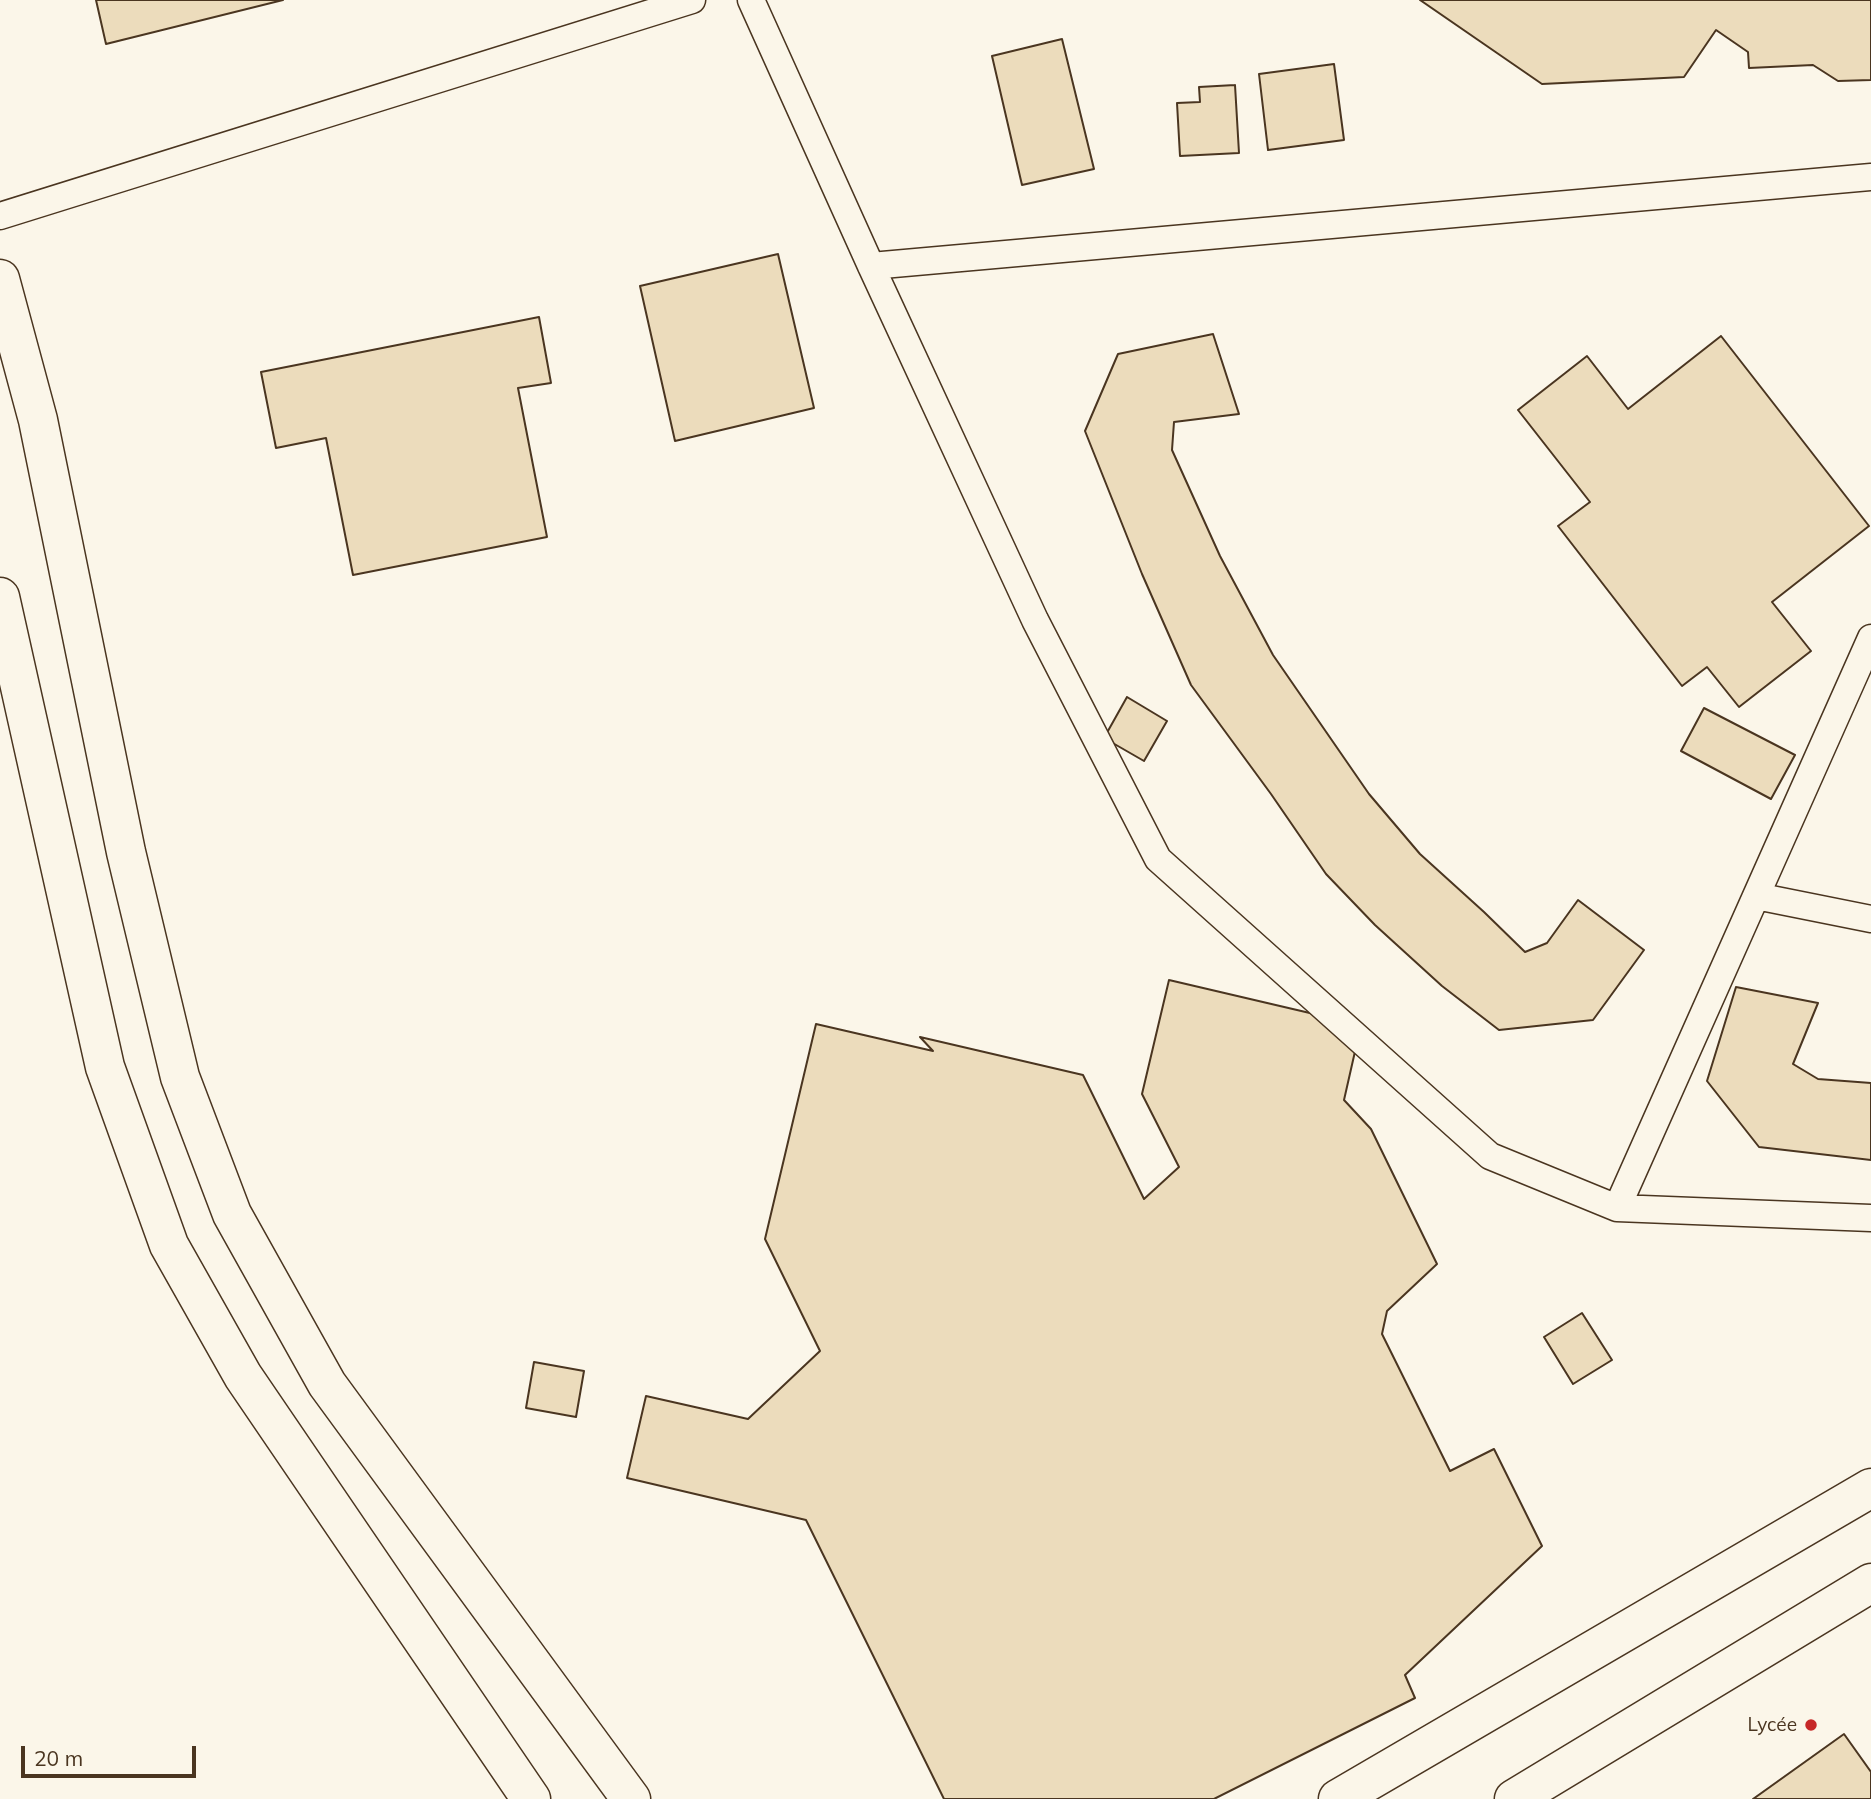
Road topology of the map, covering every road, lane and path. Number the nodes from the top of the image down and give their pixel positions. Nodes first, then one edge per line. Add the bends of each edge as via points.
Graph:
1 (692, 0) edge
2 (751, 0) edge
3 (1871, 177) edge
4 (0, 216) edge
5 (871, 266) junction
6 (0, 279) edge
7 (0, 597) edge
8 (1871, 638) edge
9 (1756, 897) junction
10 (1871, 919) edge
11 (1618, 1208) junction
12 (1871, 1217) edge
13 (1871, 1488) edge
14 (1871, 1583) edge
15 (531, 1799) edge
16 (631, 1799) edge
17 (1338, 1799) edge
18 (1514, 1799) edge

1 - 4 lane
2 - 5 lane
3 - 5 lane
5 - 11 lane via 1035,620 1158,859 1490,1156
6 - 16 street via 38,420 126,852 180,1077 232,1214 327,1384
7 - 15 street via 105,1067 169,1245 243,1376
8 - 9 lane
9 - 10 lane
9 - 11 lane
11 - 12 lane
13 - 17 street
14 - 18 street

